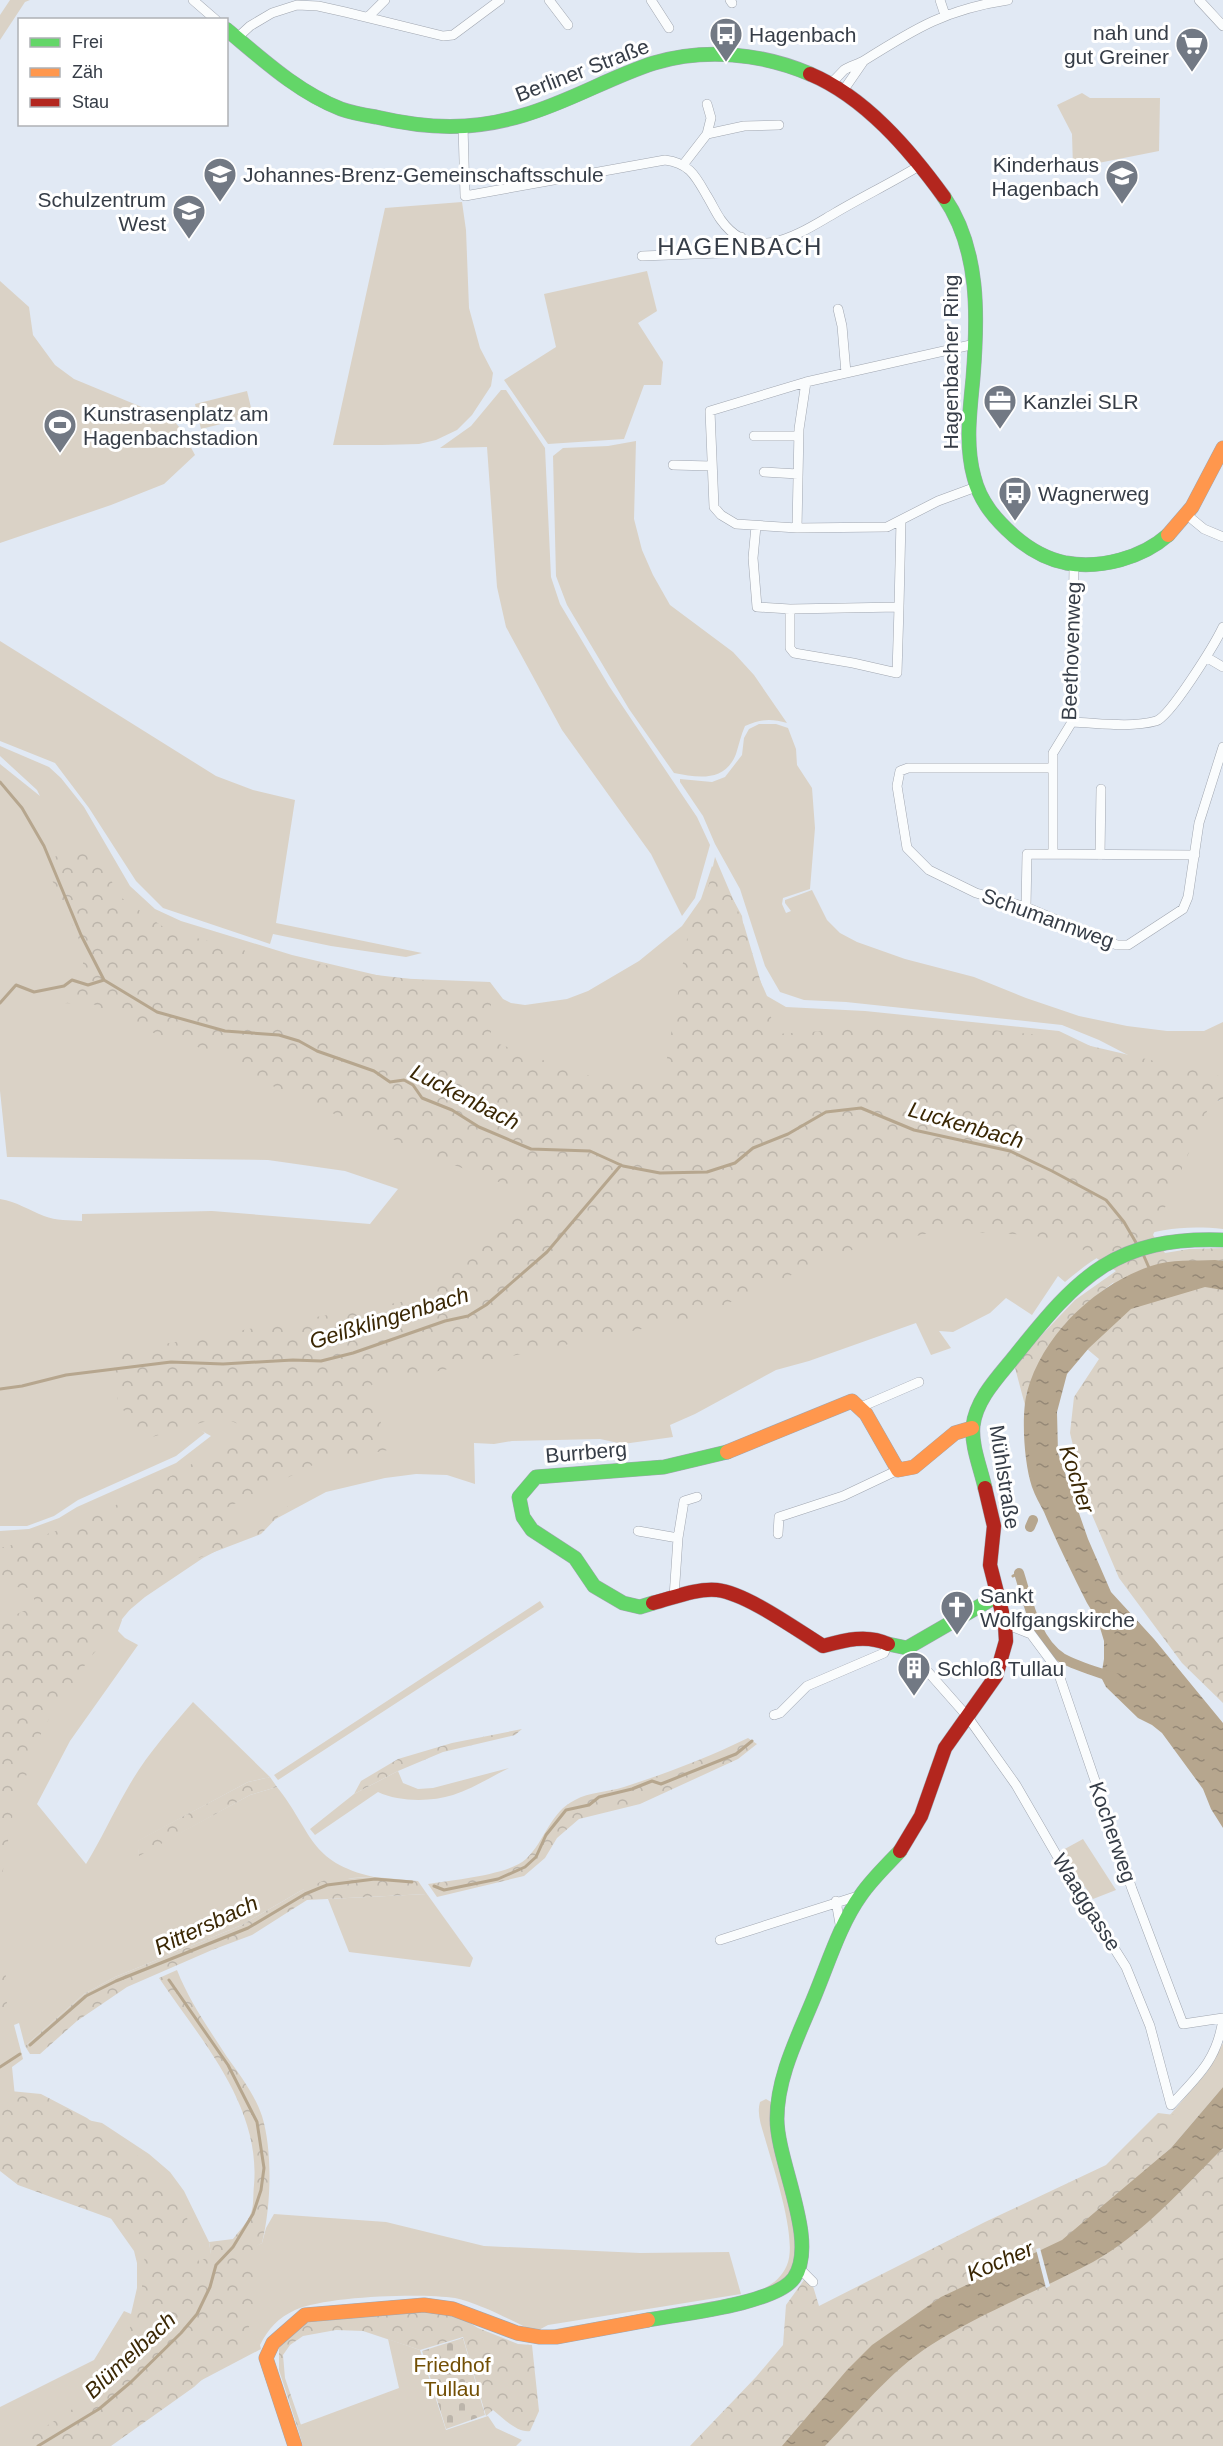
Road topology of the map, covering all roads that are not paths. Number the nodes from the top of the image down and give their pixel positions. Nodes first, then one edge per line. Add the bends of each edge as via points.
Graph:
1 (193, 0) edge
2 (385, 0) edge
3 (500, 0) edge
4 (549, 0) edge
5 (651, 0) edge
6 (940, 0) edge
7 (1008, 0) edge
8 (1199, 0) edge
9 (299, 3) edge
10 (945, 15) junction
11 (368, 17) junction
12 (214, 18) edge
13 (568, 26) dead end
14 (1223, 26) edge
15 (669, 28) dead end
16 (232, 33) edge
17 (863, 62) junction
18 (837, 87) junction
19 (707, 104) dead end
20 (779, 125) dead end
21 (463, 126) junction
22 (707, 134) junction
23 (681, 164) junction
24 (919, 166) junction
25 (741, 237) junction
26 (642, 256) dead end
27 (837, 309) dead end
28 (975, 344) junction
29 (846, 373) junction
30 (806, 382) junction
31 (754, 436) dead end
32 (798, 436) junction
33 (1223, 448) edge
34 (673, 465) dead end
35 (711, 466) junction
36 (764, 472) dead end
37 (798, 474) junction
38 (976, 487) junction
39 (1187, 515) junction
40 (901, 520) junction
41 (756, 526) junction
42 (796, 528) junction
43 (1223, 537) edge
44 (1074, 565) junction
45 (899, 607) junction
46 (790, 609) junction
47 (1223, 627) edge
48 (1206, 657) junction
49 (1186, 665) dead end
50 (1223, 667) edge
51 (1196, 671) junction
52 (1072, 722) junction
53 (1223, 747) edge
54 (1052, 768) junction
55 (1101, 789) dead end
56 (1053, 854) junction
57 (1100, 855) junction
58 (1195, 855) junction
59 (1026, 907) junction
60 (1223, 1240) edge
61 (920, 1382) dead end
62 (861, 1407) junction
63 (972, 1428) junction
64 (898, 1470) junction
65 (696, 1497) dead end
66 (638, 1531) dead end
67 (778, 1534) dead end
68 (678, 1538) junction
69 (997, 1596) junction
70 (674, 1597) junction
71 (1005, 1624) junction
72 (888, 1644) junction
73 (908, 1648) junction
74 (774, 1715) dead end
75 (967, 1716) junction
76 (861, 1894) junction
77 (836, 1901) junction
78 (841, 1930) junction
79 (720, 1940) dead end
80 (1223, 2018) edge
81 (799, 2268) junction
82 (813, 2282) dead end
83 (295, 2446) edge

1 - 12 street
2 - 11 street
3 - 11 street via 453,35 443,36
4 - 13 street
5 - 15 street
6 - 10 street
7 - 10 street
8 - 14 street
9 - 11 street
9 - 16 street
10 - 17 street via 897,39
16 - 21 street, Berliner Straße via 288,79 342,110 418,126
17 - 18 street
17 - 18 street via 844,70
18 - 21 street, Berliner Straße via 780,62 721,55 688,56 657,62 542,110
18 - 24 street, Hagenbacher Ring
19 - 22 street via 711,118
20 - 22 street via 744,126
21 - 23 street via 465,196 665,160
22 - 23 street
23 - 25 street via 695,176 722,222
24 - 25 street via 787,240 757,242
24 - 28 street, Hagenbacher Ring via 945,196 962,228 971,262
25 - 26 street via 721,253
27 - 29 street
28 - 29 street
28 - 38 street, Hagenbacher Ring via 968,425
29 - 30 street
30 - 32 street
30 - 35 street via 710,411
31 - 32 street
32 - 37 street
33 - 39 street, Hagenbacher Ring via 1211,478
34 - 35 street
35 - 41 street via 714,507 736,524
36 - 37 street
37 - 42 street
38 - 40 street
38 - 44 street, Hagenbacher Ring via 995,519 1011,536 1058,562
39 - 43 street via 1204,529
39 - 44 street, Hagenbacher Ring via 1172,534 1147,551 1117,561
40 - 42 street via 887,527
40 - 45 street
41 - 42 street
41 - 46 street via 753,558 757,607
44 - 52 street, Beethovenweg
45 - 46 street
45 - 46 street via 897,673 794,653 790,648
47 - 48 street
48 - 50 street
48 - 51 street
49 - 51 street
51 - 52 street via 1158,721
52 - 54 street, Beethovenweg via 1053,753
53 - 58 street, Schumannweg via 1199,823
54 - 56 street, Beethovenweg
54 - 59 street, Schumannweg via 908,768 900,771 897,786 907,849 916,860 976,893
55 - 57 street
56 - 57 street
56 - 59 street via 1027,854
57 - 58 street
58 - 59 street, Schumannweg via 1183,909 1128,945 1117,945
60 - 63 street, Mühlstraße via 1188,1238 1151,1244 1109,1260 1087,1276 987,1392
61 - 62 street, Burrberg
62 - 64 street
62 - 70 street, Burrberg via 852,1401 720,1455 664,1467 536,1477 519,1497 523,1517 532,1530 575,1558 594,1586 623,1603 640,1607
63 - 64 street via 955,1433 914,1467
63 - 69 street, Mühlstraße via 994,1526 990,1565
64 - 67 street via 843,1496 779,1517
65 - 68 street via 684,1501
66 - 68 street
68 - 70 street
69 - 71 street, Mühlstraße
69 - 73 street
70 - 72 street, Burrberg via 717,1590 731,1594 823,1646 849,1639 877,1639
71 - 75 street, Mühlstraße via 1006,1641 996,1676
71 - 80 street, Kocherweg via 1031,1634 1057,1669 1183,2024
72 - 73 street
72 - 74 street via 884,1653 807,1686
73 - 75 street, Waaggasse
75 - 76 street, Mühlstraße via 945,1748 921,1816 903,1848
75 - 80 street, Waaggasse via 1016,1785 1126,1967 1150,2026 1171,2105 1210,2062
76 - 77 street
76 - 78 street, Mühlstraße
77 - 78 street
77 - 79 street
78 - 81 street, Mühlstraße via 777,2097 779,2145 802,2243
81 - 82 street
81 - 83 street via 783,2289 761,2299 556,2337 517,2333 453,2309 424,2305 305,2315 273,2343 266,2358

